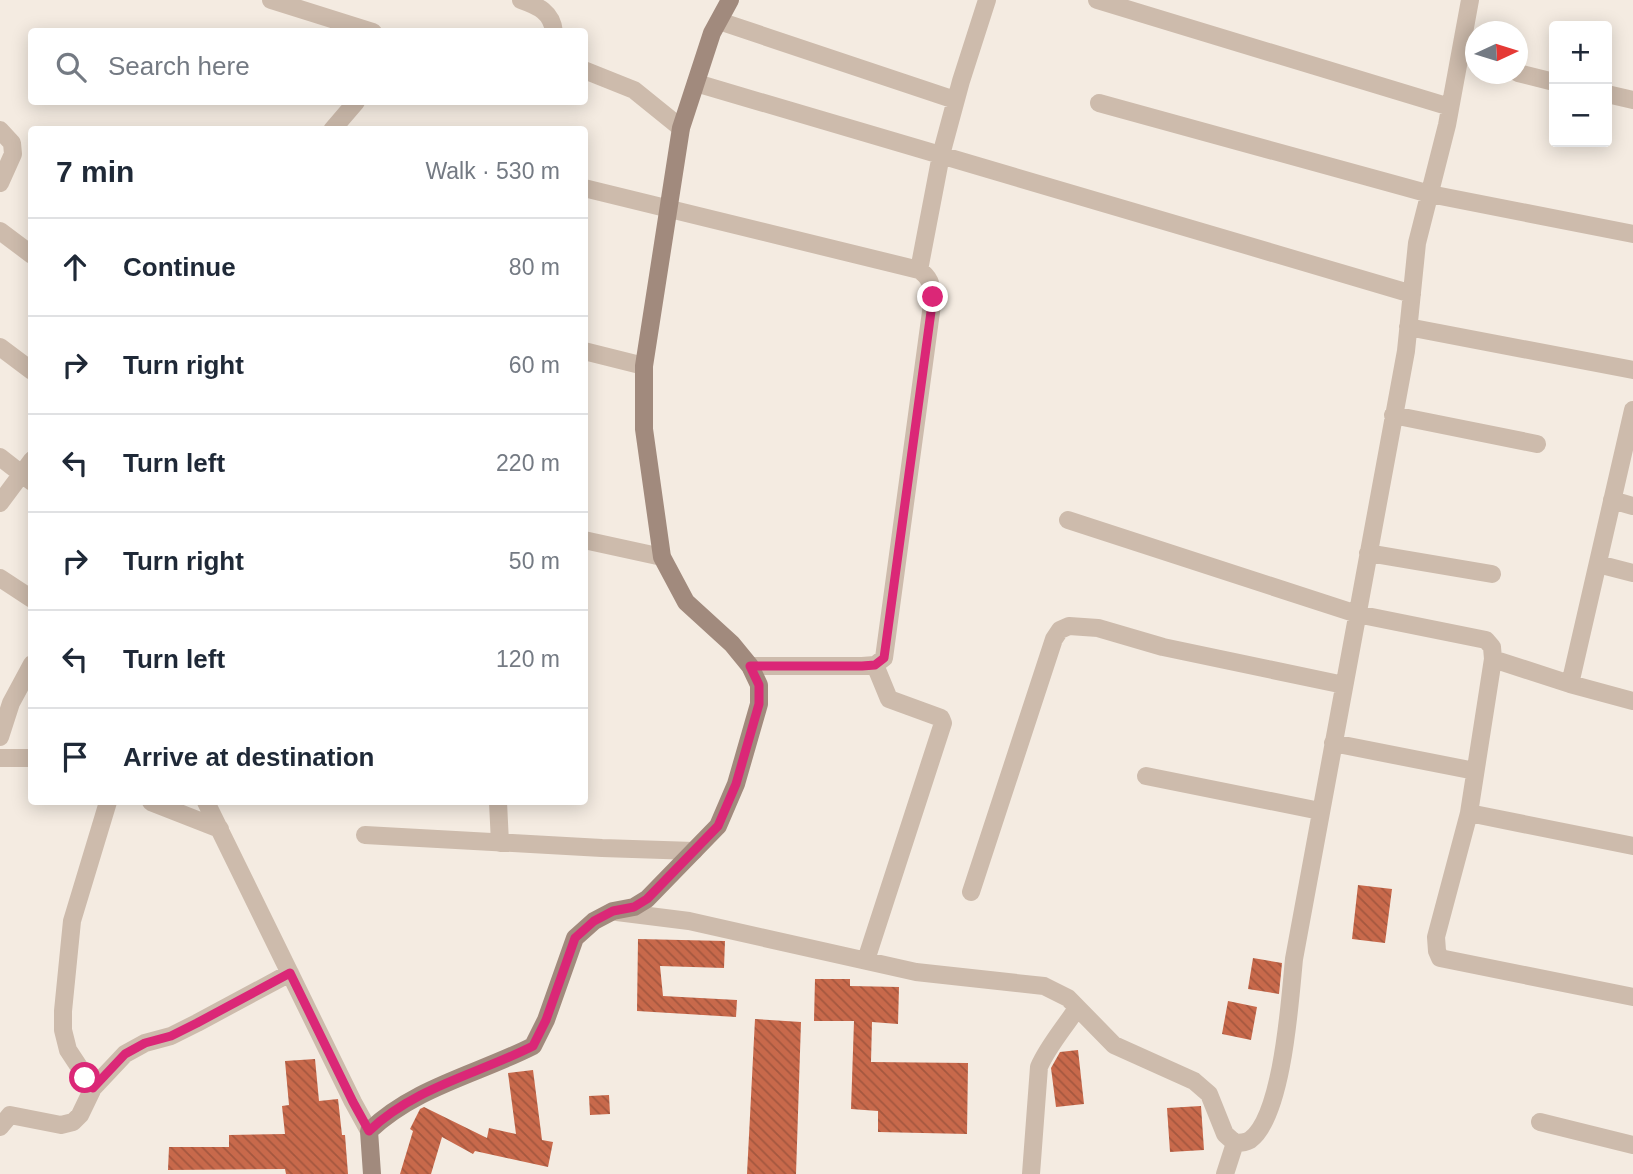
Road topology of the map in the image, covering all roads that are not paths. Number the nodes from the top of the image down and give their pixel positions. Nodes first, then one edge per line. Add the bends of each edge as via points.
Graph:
1 (271, 0) edge
2 (521, 0) edge
3 (730, 0) edge
4 (987, 0) edge
5 (1097, 0) edge
6 (1464, 2) edge
7 (719, 22) junction
8 (1465, 22) edge
9 (360, 28) edge
10 (553, 28) edge
11 (1465, 66) edge
12 (588, 72) edge
13 (1528, 76) edge
14 (1549, 81) edge
15 (696, 83) junction
16 (1612, 95) edge
17 (956, 100) junction
18 (1633, 100) edge
19 (1099, 103) dead end
20 (353, 105) edge
21 (1450, 107) junction
22 (335, 126) edge
23 (681, 128) junction
24 (0, 130) edge
25 (941, 155) junction
26 (0, 183) edge
27 (588, 189) edge
28 (1430, 194) junction
29 (668, 210) junction
30 (0, 231) edge
31 (1633, 234) edge
32 (28, 252) edge
33 (919, 270) junction
34 (1412, 294) junction
35 (1408, 327) junction
36 (0, 347) edge
37 (588, 352) edge
38 (644, 366) junction
39 (28, 369) edge
40 (1633, 370) edge
41 (1633, 410) edge
42 (1393, 415) junction
43 (1537, 444) dead end
44 (0, 457) edge
45 (28, 472) edge
46 (1612, 500) junction
47 (0, 503) edge
48 (1633, 506) edge
49 (1068, 520) dead end
50 (588, 541) edge
51 (1368, 553) junction
52 (662, 557) junction
53 (1598, 564) junction
54 (1633, 573) edge
55 (1492, 574) dead end
56 (0, 578) edge
57 (28, 596) edge
58 (1357, 614) junction
59 (1493, 659) junction
60 (875, 665) junction
61 (750, 666) junction
62 (28, 671) edge
63 (1570, 684) junction
64 (1344, 685) junction
65 (1633, 701) edge
66 (0, 737) edge
67 (1333, 743) junction
68 (0, 758) edge
69 (28, 758) edge
70 (1475, 771) junction
71 (1146, 776) dead end
72 (107, 805) edge
73 (159, 805) edge
74 (208, 805) edge
75 (498, 805) edge
76 (1320, 811) junction
77 (1469, 813) junction
78 (220, 829) junction
79 (365, 835) dead end
80 (500, 843) junction
81 (1633, 846) edge
82 (694, 851) junction
83 (971, 892) dead end
84 (613, 911) junction
85 (866, 960) junction
86 (290, 973) junction
87 (1633, 997) edge
88 (1077, 1008) junction
89 (93, 1088) junction
90 (3, 1118) edge
91 (1540, 1122) dead end
92 (369, 1131) junction
93 (1235, 1143) junction
94 (1633, 1145) edge
95 (372, 1174) edge
96 (1031, 1174) edge
97 (1225, 1174) edge

1 - 9 street
2 - 10 street via 548,13
3 - 7 main road
4 - 17 street
5 - 21 street
6 - 8 street
7 - 15 main road
7 - 17 street
11 - 21 street
12 - 23 street via 634,90
13 - 14 street
15 - 23 main road
15 - 25 street
16 - 18 street
17 - 25 street
19 - 28 street
20 - 22 street
21 - 28 street
23 - 29 main road
24 - 26 street via 12,144 13,154
25 - 33 street
25 - 34 street
27 - 29 street
28 - 31 street
28 - 34 street
29 - 33 street
29 - 38 main road
30 - 32 street
33 - 60 street via 927,275 933,297 887,646 884,658
34 - 35 street
35 - 40 street
35 - 42 street
36 - 39 street
37 - 38 street
38 - 52 main road via 644,429
41 - 46 street
42 - 43 street
42 - 51 street
44 - 45 street
45 - 47 street
46 - 48 street
46 - 53 street
49 - 58 street
50 - 52 street
51 - 55 street
51 - 58 street
52 - 61 main road via 686,602
53 - 54 street
53 - 63 street
56 - 57 street
58 - 59 street via 1486,640
58 - 64 street
59 - 63 street
59 - 70 street
60 - 61 street
60 - 85 street via 890,699 934,714 943,723
61 - 82 main road via 759,685 759,704 736,784 718,826
62 - 66 street
63 - 65 street
64 - 67 street
64 - 83 street via 1098,628 1069,626 1060,630
67 - 70 street
67 - 76 street
68 - 69 street
70 - 77 street
71 - 76 street
72 - 89 street via 72,921 63,1030 68,1050
73 - 78 street
74 - 78 street
75 - 80 street
76 - 93 street via 1273,1100 1256,1134 1247,1142
77 - 81 street
77 - 87 street via 1436,937 1440,957
78 - 86 street
79 - 80 street
80 - 82 street
82 - 84 main road via 647,899
84 - 85 street via 689,920
84 - 92 main road via 575,938 533,1046 441,1084 387,1114
85 - 88 street via 916,972 1044,986
86 - 89 street via 171,1036 125,1054
86 - 92 street
88 - 93 street via 1114,1045 1194,1082 1209,1094 1224,1134
88 - 96 street via 1039,1067
89 - 90 street via 73,1122 61,1125
91 - 94 street
92 - 95 main road
93 - 97 street

